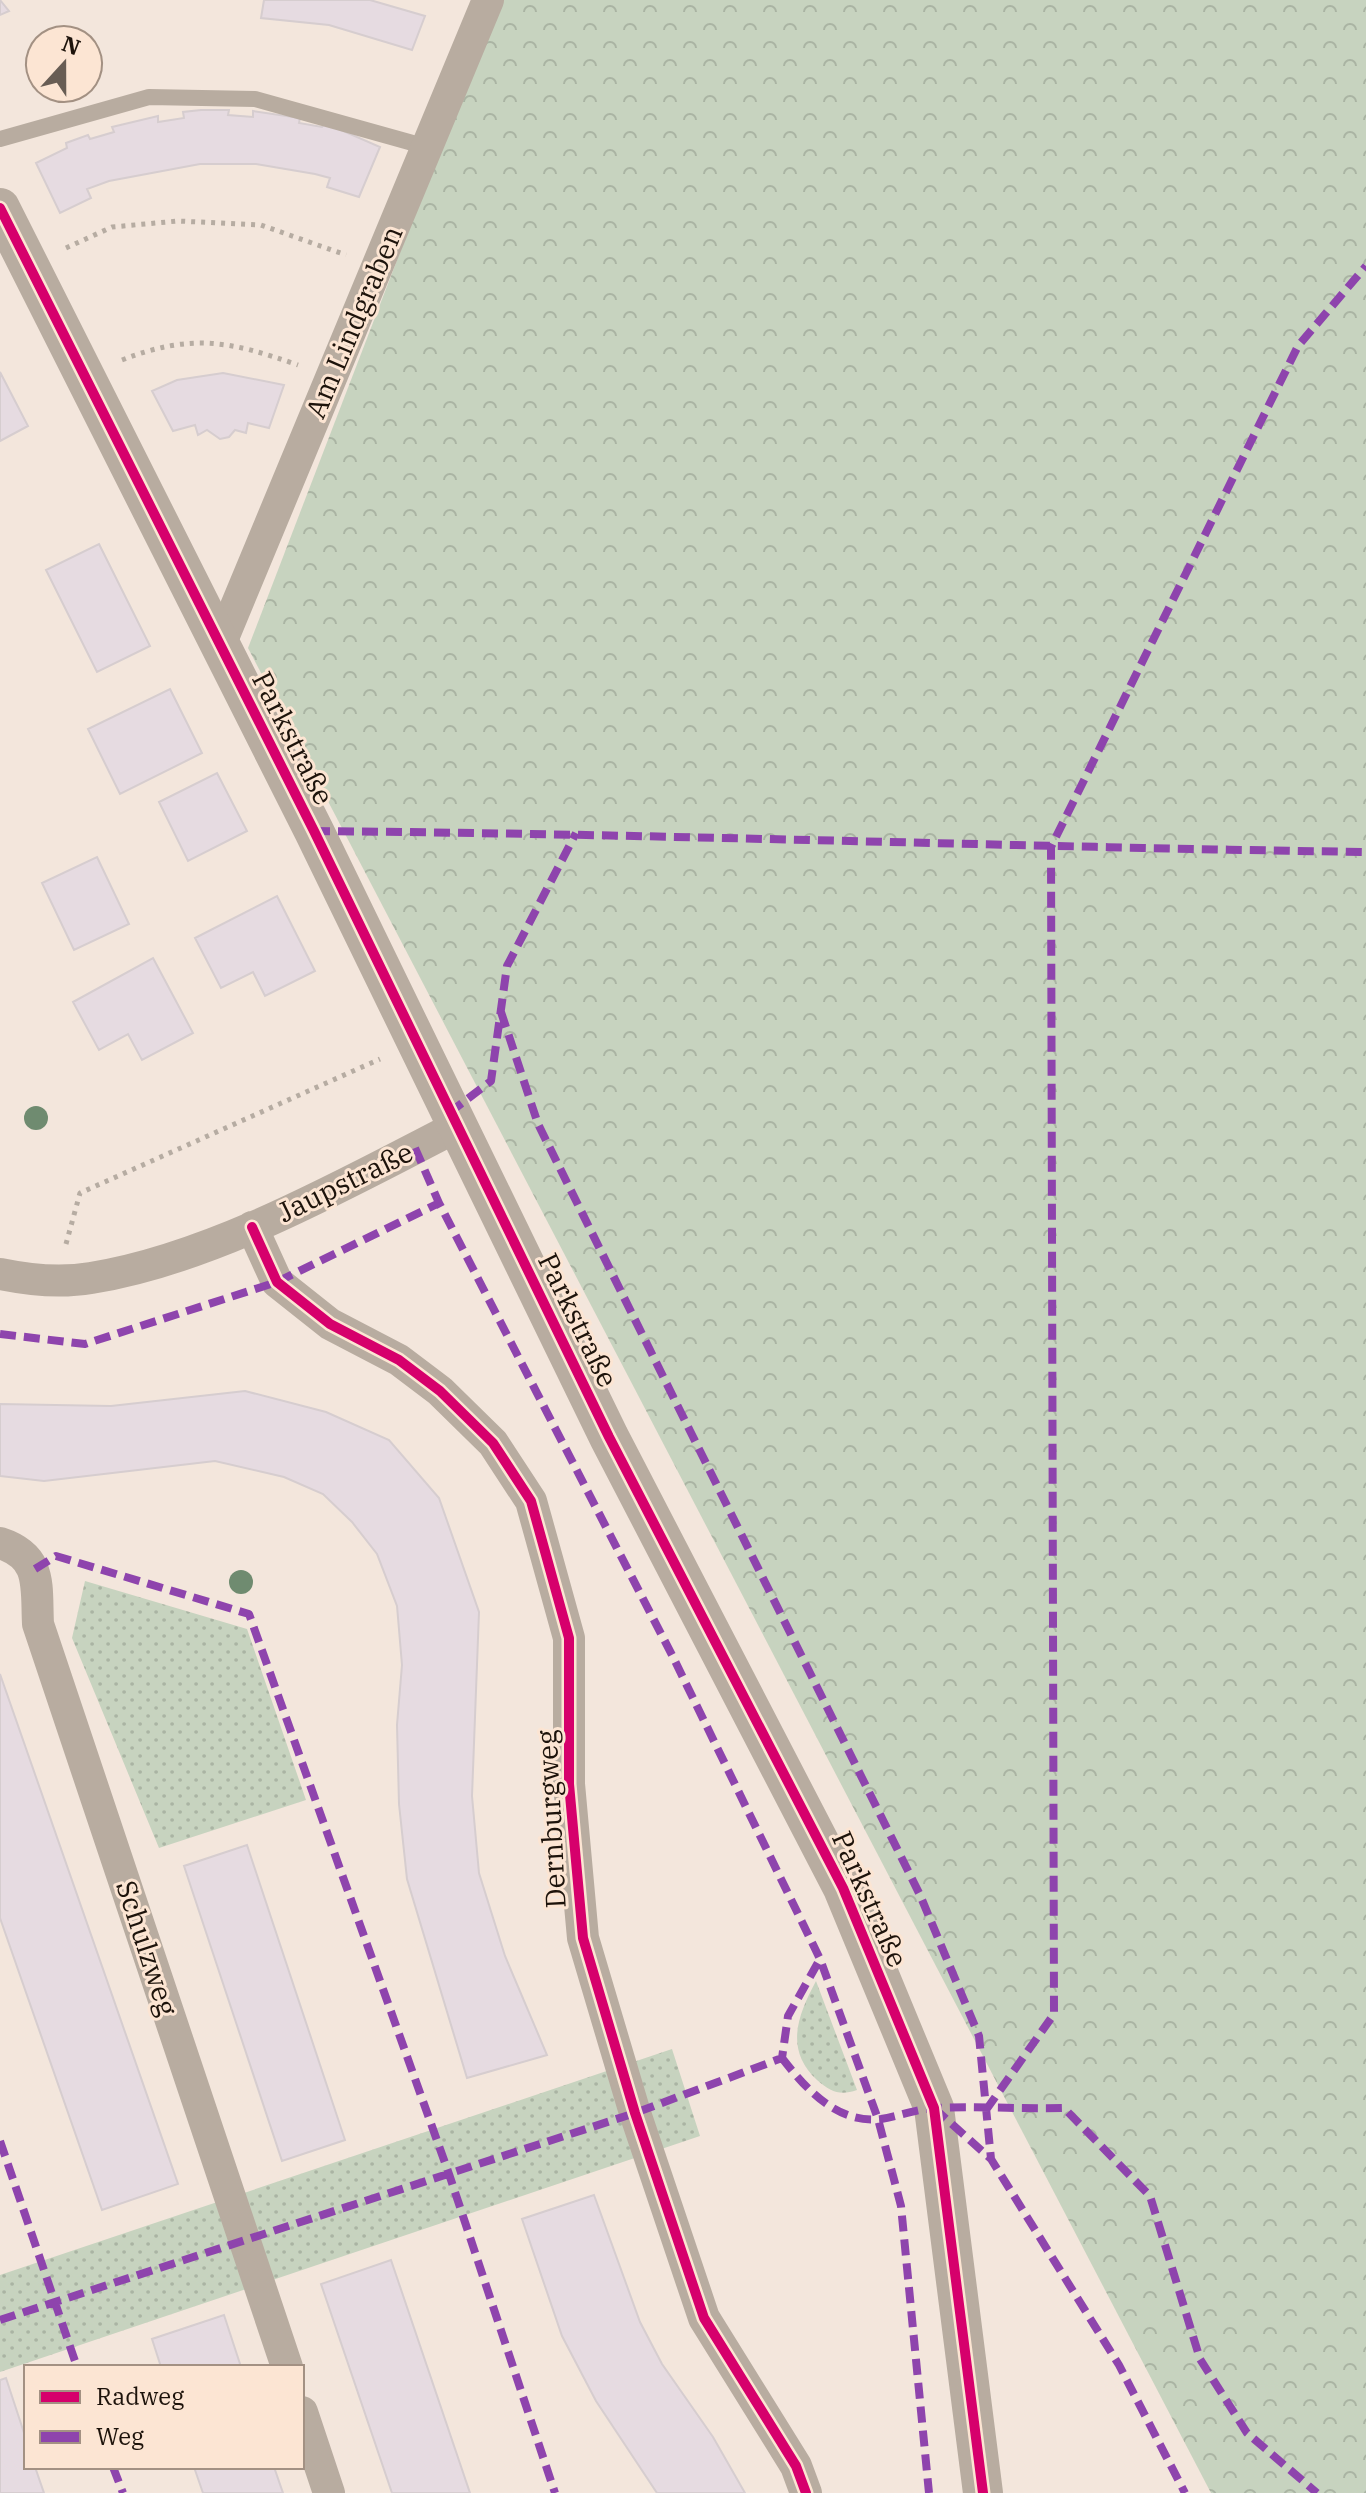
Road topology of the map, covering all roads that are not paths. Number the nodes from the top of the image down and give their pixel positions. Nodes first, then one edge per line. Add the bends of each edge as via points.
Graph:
1 (488, 0) edge
2 (0, 139) edge
3 (427, 147) junction
4 (0, 208) edge
5 (220, 645) junction
6 (456, 1127) junction
7 (252, 1227) junction
8 (0, 1274) edge
9 (0, 1543) edge
10 (286, 2365) edge
11 (304, 2418) edge
12 (329, 2493) edge
13 (806, 2493) edge
14 (983, 2493) edge

1 - 3 street, Am Lindgraben
2 - 3 lane via 149,97 255,99
3 - 5 street, Am Lindgraben
4 - 5 street, Parkstraße
5 - 6 street, Parkstraße
6 - 7 street, Jaupstraße
6 - 14 street, Parkstraße via 609,1437 843,1888 934,2108
7 - 8 street, Jaupstraße via 150,1264 88,1279
7 - 13 street, Dernburgweg via 277,1282 330,1324 399,1360 440,1391 493,1443 531,1501 569,1638 569,1784 583,1938 704,2318 796,2466
9 - 10 street, Schulzweg via 23,1554 35,1569 38,1624
11 - 12 street

